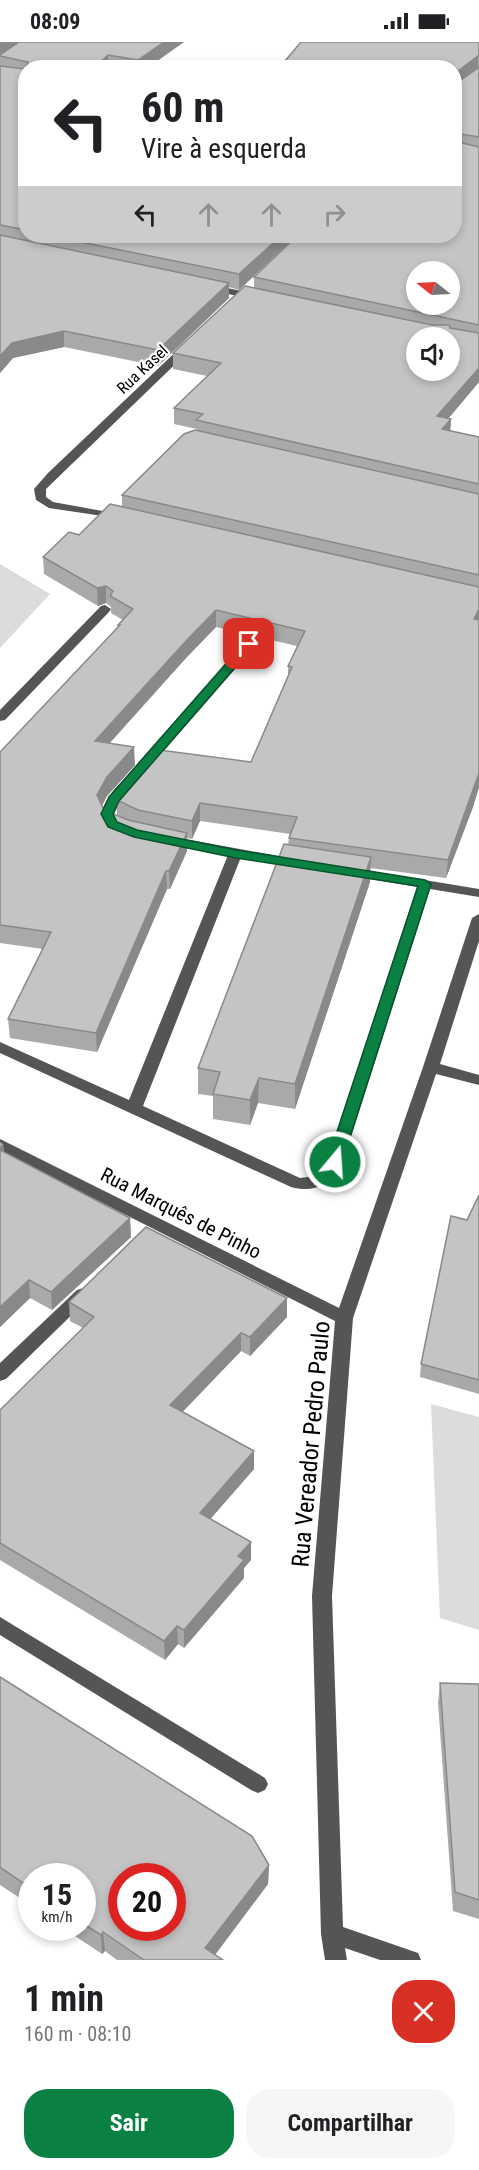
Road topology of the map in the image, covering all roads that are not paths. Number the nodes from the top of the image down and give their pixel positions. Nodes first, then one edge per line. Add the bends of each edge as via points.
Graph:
1 (197, 285) edge
2 (247, 290) junction
3 (266, 299) edge
4 (235, 302) edge
5 (200, 335) edge
6 (133, 520) edge
7 (105, 609) dead end
8 (249, 644) dead end
9 (0, 717) edge
10 (134, 833) edge
11 (156, 837) edge
12 (236, 854) junction
13 (306, 865) edge
14 (342, 871) edge
15 (425, 884) junction
16 (479, 893) edge
17 (479, 918) edge
18 (0, 1047) edge
19 (431, 1067) junction
20 (479, 1080) edge
21 (134, 1108) junction
22 (0, 1144) edge
23 (94, 1284) edge
24 (344, 1318) junction
25 (0, 1374) edge
26 (0, 1625) edge
27 (258, 1784) dead end
28 (332, 1934) junction
29 (336, 1960) edge
30 (410, 1960) edge

1 - 2 street
2 - 3 street
2 - 4 street
5 - 6 street, Rua Kasel via 40,489 44,502 58,507 114,511
7 - 9 street
8 - 10 street via 114,800 107,814 112,825
11 - 12 street
12 - 13 street
12 - 21 street
14 - 15 street
15 - 16 street
15 - 21 street via 335,1162 320,1182 297,1183
17 - 19 street, Rua Vereador Pedro Paulo
18 - 21 street
19 - 20 street
19 - 24 street, Rua Vereador Pedro Paulo
22 - 24 street, Rua Marquês de Pinho
23 - 25 street
24 - 28 street, Rua Vereador Pedro Paulo via 322,1596
26 - 27 street
28 - 29 street, Rua Vereador Pedro Paulo
28 - 30 street

